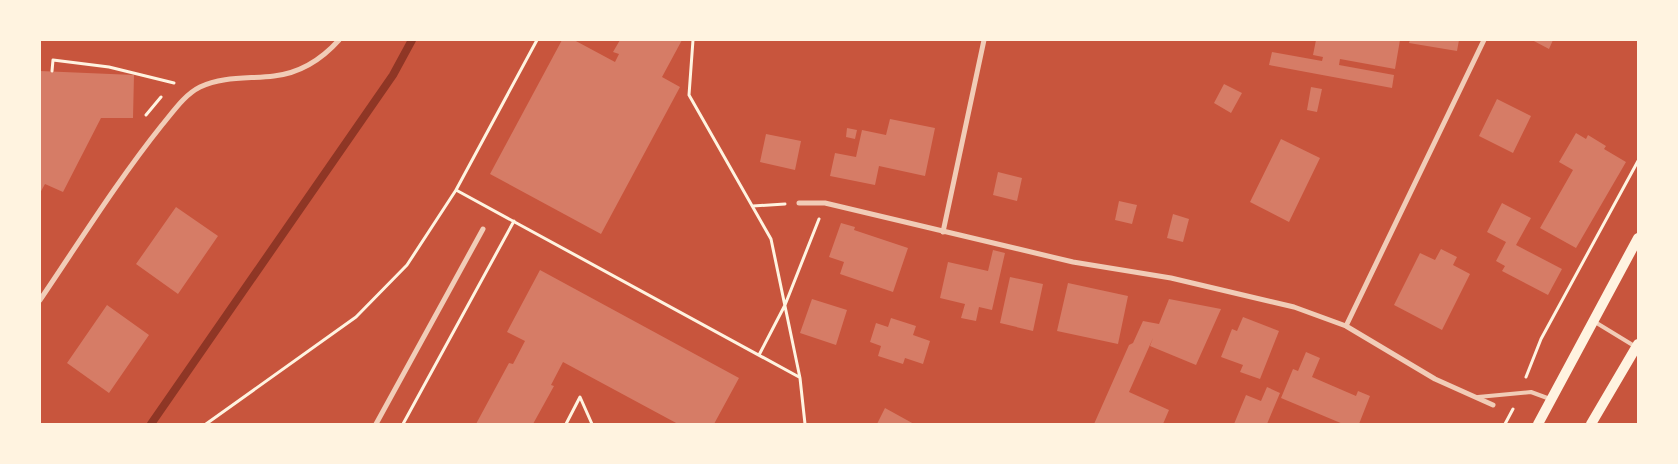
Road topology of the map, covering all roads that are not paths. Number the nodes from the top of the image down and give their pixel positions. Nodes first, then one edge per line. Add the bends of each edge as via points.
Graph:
1 (339, 40) edge
2 (984, 40) edge
3 (1484, 40) edge
4 (799, 203) road end
5 (483, 229) dead end
6 (943, 232) junction
7 (1638, 238) edge
8 (40, 300) edge
9 (1594, 320) junction
10 (1346, 326) junction
11 (1637, 345) edge
12 (1476, 398) junction
13 (1551, 399) junction
14 (1493, 405) dead end
15 (376, 424) edge
16 (1538, 424) edge
17 (1591, 424) edge

1 - 8 street via 304,69 276,76 226,79 199,88 180,103 146,146
2 - 6 street
3 - 10 street
4 - 6 street via 825,203
5 - 15 street
6 - 10 street via 1073,262 1171,278 1294,307
7 - 9 main road
9 - 11 lane
9 - 13 main road
10 - 12 street via 1435,379
11 - 17 main road
12 - 13 lane via 1531,392
12 - 14 street
13 - 16 main road

